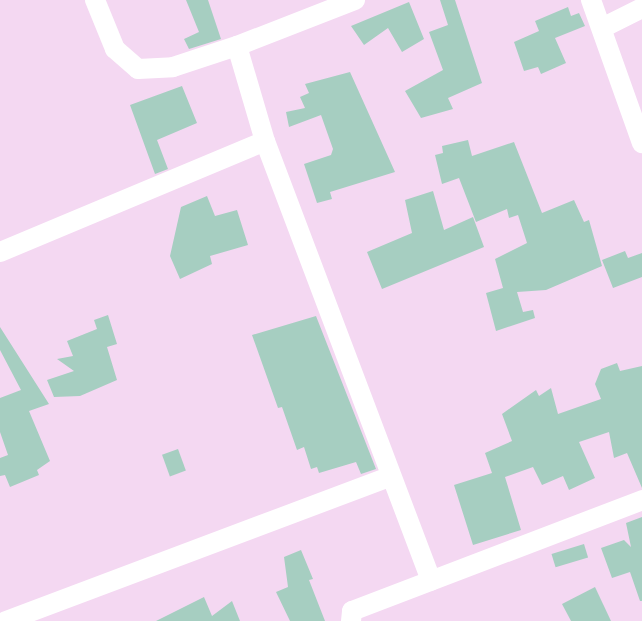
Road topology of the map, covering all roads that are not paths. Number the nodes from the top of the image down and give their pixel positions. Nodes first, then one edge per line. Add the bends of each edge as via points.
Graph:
1 (94, 0) edge
2 (355, 0) edge
3 (591, 0) edge
4 (642, 8) edge
5 (604, 27) junction
6 (237, 46) junction
7 (265, 141) junction
8 (642, 143) edge
9 (0, 252) edge
10 (391, 476) junction
11 (642, 500) edge
12 (431, 581) junction
13 (6, 621) edge
14 (351, 621) edge

1 - 6 street via 115,50 138,69 173,67
2 - 6 street
3 - 5 street
4 - 5 street
5 - 8 street
6 - 7 street
7 - 9 street
7 - 10 street
10 - 12 street
10 - 13 street
11 - 12 street
12 - 14 street via 352,611

